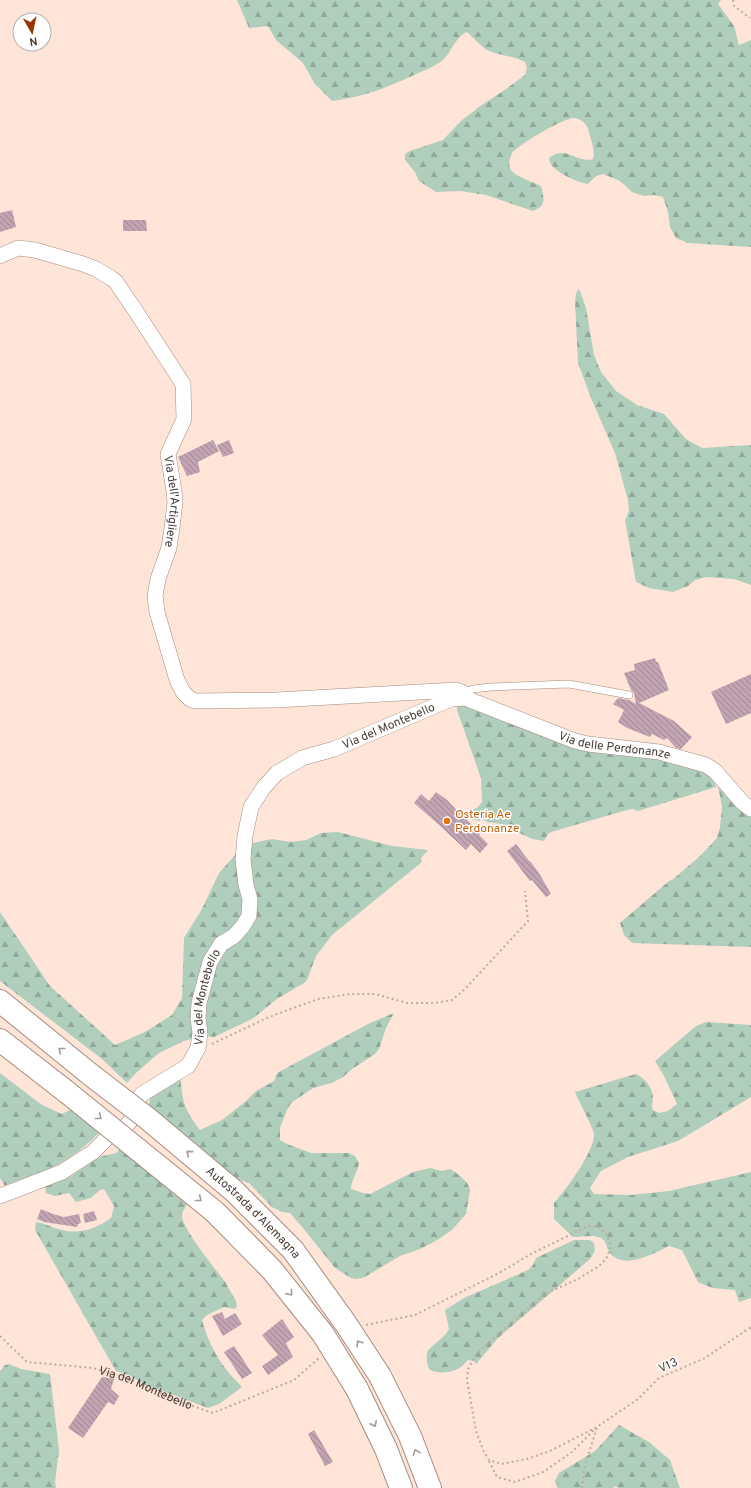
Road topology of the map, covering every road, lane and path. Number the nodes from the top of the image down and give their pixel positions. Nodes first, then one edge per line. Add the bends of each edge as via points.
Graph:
1 (733, 0) edge
2 (751, 14) edge
3 (751, 19) edge
4 (0, 256) edge
5 (464, 695) junction
6 (629, 695) dead end
7 (751, 809) edge
8 (525, 890) dead end
9 (0, 1000) edge
10 (0, 1040) edge
11 (198, 1048) junction
12 (0, 1196) edge
13 (365, 1326) dead end
14 (751, 1327) edge
15 (0, 1336) edge
16 (323, 1354) dead end
17 (597, 1427) junction
18 (489, 1460) junction
19 (401, 1488) edge
20 (430, 1488) edge
21 (582, 1488) edge

1 - 3 path via 734,6
2 - 3 path
4 - 5 street, Via dell'Artigliere via 18,248 35,250 83,264 111,278 183,384 184,419 168,454 175,502 172,528 155,596 176,680 190,699 276,700 456,690
5 - 6 lane via 473,689 491,687 568,684
5 - 7 street, Via delle Perdonanze via 575,741 659,752 706,766 715,771
5 - 11 street, Via del Montebello via 334,749 302,758 277,773 264,786 251,807 245,836 244,859 250,899 249,916 234,936 221,944 210,962 199,1004
8 - 11 path via 528,921 452,1000 407,1003 375,994 350,994 318,999
20 -> 9 highway, Autostrada d'Alemagna, bridge via 410,1436 380,1376 293,1250 234,1191
10 -> 19 highway, Autostrada d'Alemagna, bridge via 215,1212 267,1265 323,1334 357,1389 386,1449
11 - 12 street, Via del Montebello via 188,1066 142,1094 137,1113 121,1132 108,1137 93,1152 62,1172
13 - 18 path via 415,1315 588,1226 600,1227 606,1233 611,1247 606,1259 599,1266 547,1293 476,1355 468,1369 467,1380 476,1431
14 - 17 path, V13 / V13 via 705,1358 659,1378 638,1399
15 - 16 path, Via del Montebello via 27,1362 93,1368 127,1378 213,1413 294,1380
17 - 18 path via 550,1451 527,1459 501,1464
17 - 18 path via 572,1452 543,1472 515,1482 498,1477
17 - 21 path via 585,1466

